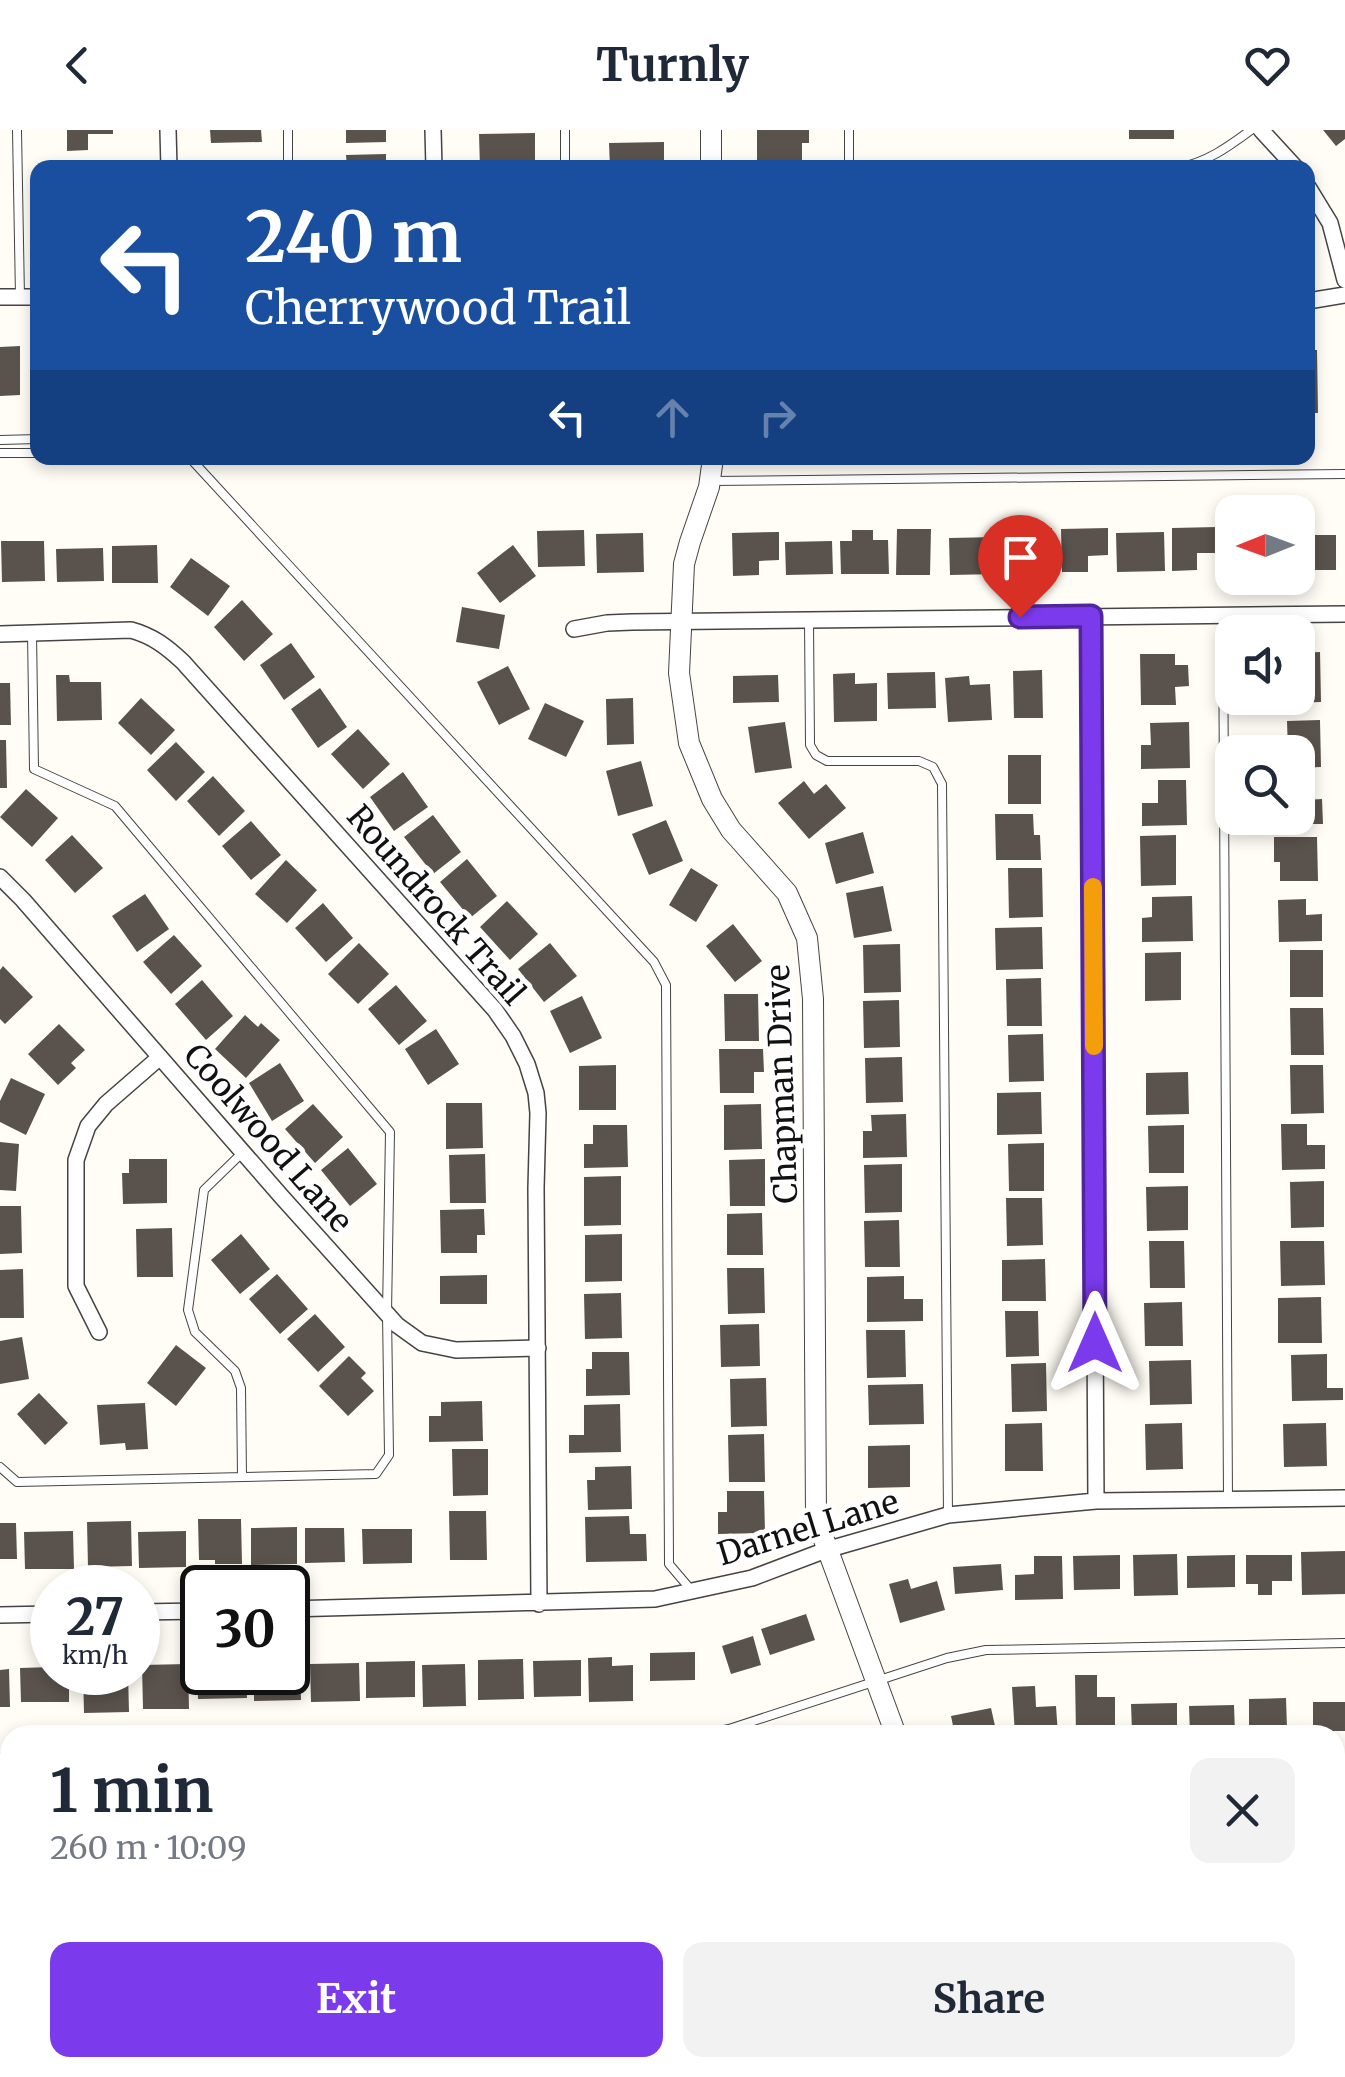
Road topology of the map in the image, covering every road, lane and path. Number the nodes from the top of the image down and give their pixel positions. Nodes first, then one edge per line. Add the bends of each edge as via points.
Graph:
1 (17, 130) edge
2 (168, 130) edge
3 (288, 130) edge
4 (434, 130) edge
5 (565, 130) edge
6 (711, 130) edge
7 (850, 130) edge
8 (1251, 130) edge
9 (1261, 130) edge
10 (168, 160) edge
11 (288, 160) edge
12 (434, 160) edge
13 (565, 160) edge
14 (711, 160) edge
15 (849, 160) edge
16 (1204, 160) edge
17 (1289, 160) edge
18 (1315, 198) edge
19 (1345, 280) edge
20 (1345, 295) edge
21 (20, 297) junction
22 (30, 297) edge
23 (0, 298) edge
24 (1315, 300) edge
25 (30, 439) edge
26 (0, 440) edge
27 (30, 453) edge
28 (0, 454) edge
29 (196, 465) edge
30 (713, 465) edge
31 (1345, 474) edge
32 (710, 482) junction
33 (1345, 614) edge
34 (1215, 615) edge
35 (1223, 615) edge
36 (1091, 616) junction
37 (809, 621) junction
38 (683, 623) junction
39 (574, 630) dead end
40 (32, 633) junction
41 (0, 634) edge
42 (1224, 715) edge
43 (0, 877) edge
44 (160, 1058) junction
45 (243, 1153) junction
46 (387, 1313) junction
47 (98, 1332) dead end
48 (538, 1348) junction
49 (0, 1467) edge
50 (242, 1477) junction
51 (1345, 1498) edge
52 (1228, 1500) junction
53 (1096, 1502) junction
54 (948, 1515) junction
55 (826, 1550) junction
56 (692, 1591) junction
57 (539, 1604) junction
58 (310, 1609) edge
59 (30, 1614) edge
60 (0, 1615) edge
61 (1345, 1643) edge
62 (877, 1681) junction
63 (742, 1725) edge
64 (892, 1725) edge

1 - 21 lane
2 - 10 street
3 - 11 lane
4 - 12 street
5 - 13 lane
6 - 14 street
7 - 15 lane
8 - 16 lane
9 - 17 street
18 - 19 street via 1330,223
20 - 24 street
21 - 22 street
21 - 23 street
25 - 26 lane
27 - 28 lane
29 - 56 lane via 654,962 666,985 669,1564
30 - 32 street, Chapman Drive
31 - 32 lane
32 - 38 street, Chapman Drive via 684,564
33 - 35 street
34 - 36 street
36 - 37 street
36 - 53 street
37 - 38 street
37 - 54 lane via 810,745 816,755 827,761 919,761 942,784
38 - 39 street
38 - 55 street, Chapman Drive via 679,673 688,744 712,800 787,893 807,938 814,999 816,1518
40 - 41 street, Roundrock Trail
40 - 46 lane via 34,769 115,806 390,1132
40 - 48 street, Roundrock Trail via 131,630 163,644 513,1036 538,1113
42 - 52 lane
43 - 44 street, Coolwood Lane
44 - 45 street, Coolwood Lane
44 - 47 street via 106,1104 88,1126 76,1160 76,1286
45 - 46 street, Coolwood Lane
45 - 50 lane via 204,1190 188,1310 194,1332 234,1370 241,1388
46 - 48 street, Coolwood Lane via 422,1343 456,1350
46 - 50 lane via 389,1456 376,1474
48 - 57 street, Roundrock Trail
49 - 50 lane via 17,1482
51 - 52 street, Darnel Lane
52 - 53 street, Darnel Lane
53 - 54 street, Darnel Lane
54 - 55 street, Darnel Lane
55 - 56 street, Darnel Lane via 752,1578
55 - 62 street, Chapman Drive
56 - 57 street, Darnel Lane
57 - 58 street, Darnel Lane
59 - 60 street
61 - 62 lane via 986,1650
62 - 63 lane
62 - 64 street, Chapman Drive

